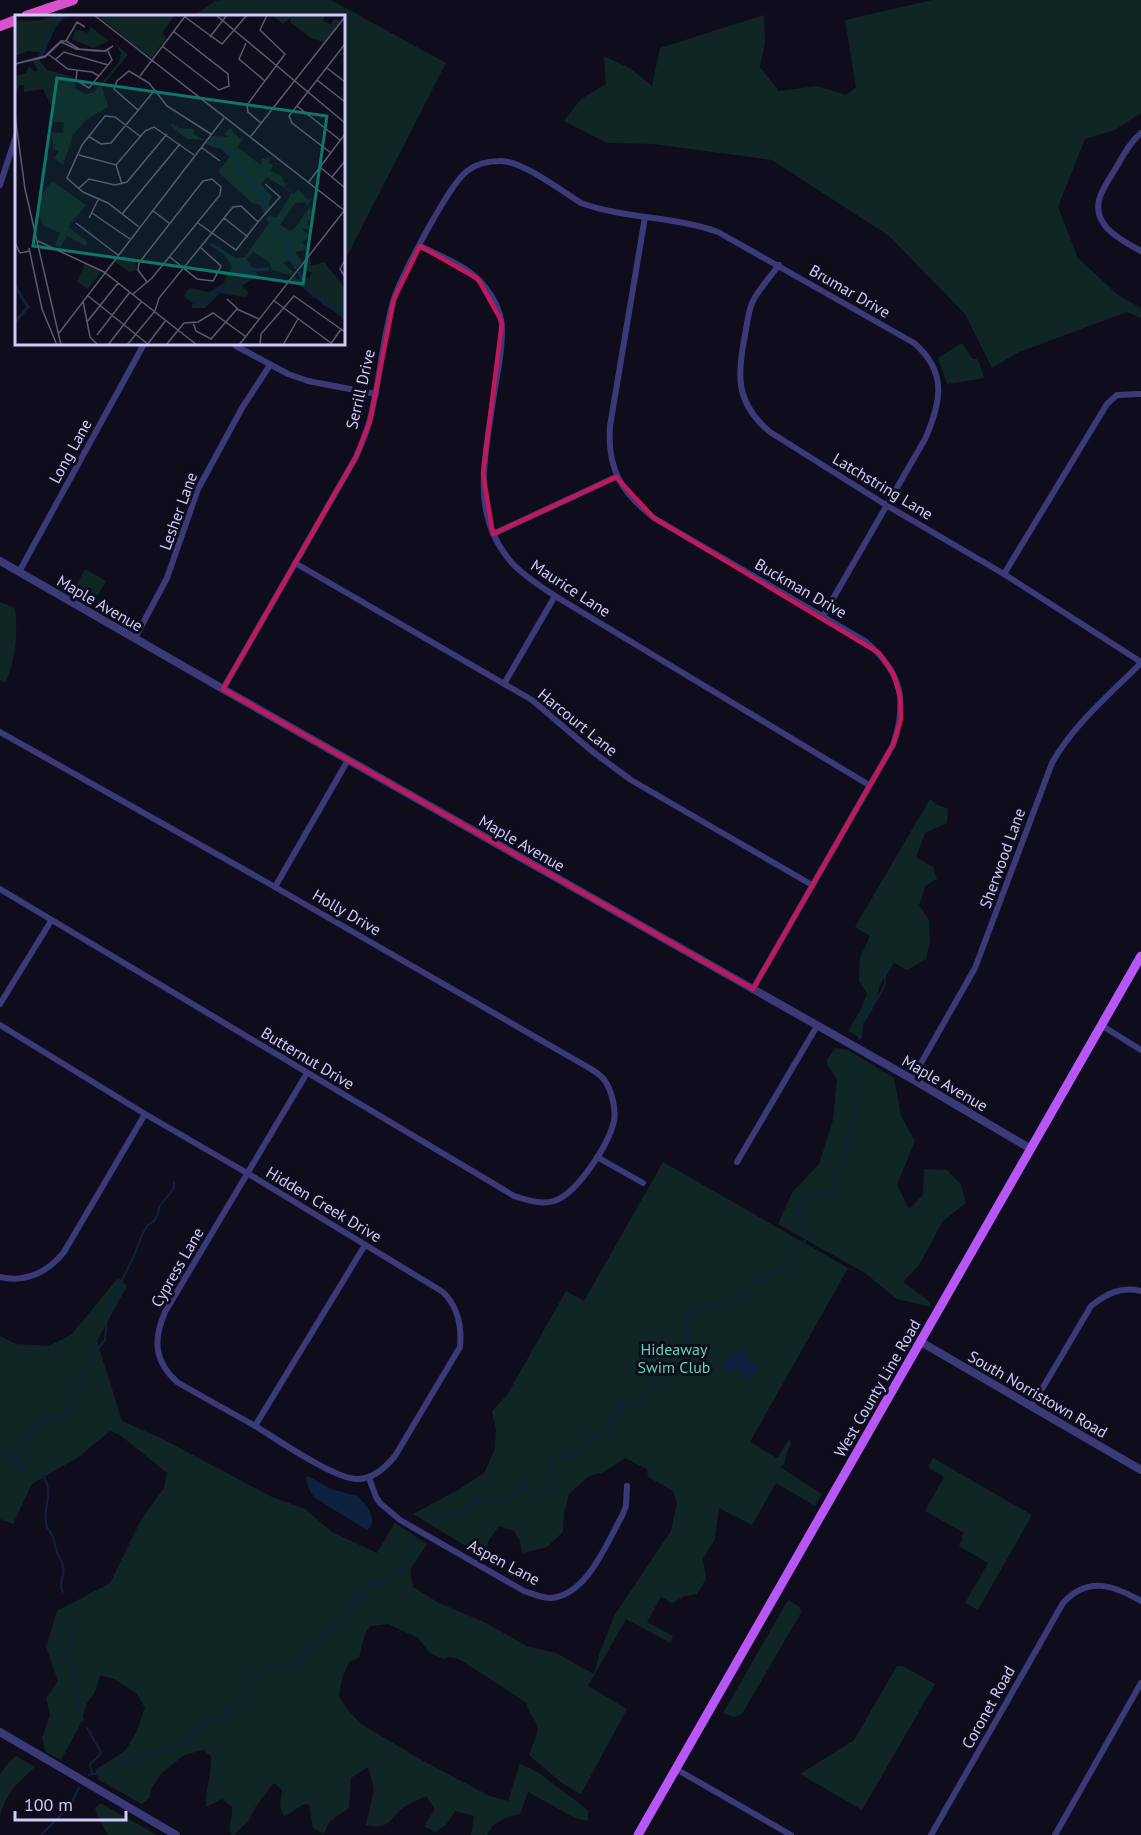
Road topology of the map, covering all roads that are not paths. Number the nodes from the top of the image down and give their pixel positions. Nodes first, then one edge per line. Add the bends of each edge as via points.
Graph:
1 (73, 0) edge
2 (33, 15) edge
3 (15, 20) edge
4 (0, 26) edge
5 (1141, 133) edge
6 (15, 139) edge
7 (484, 162) joint
8 (0, 185) edge
9 (645, 218) junction
10 (420, 246) junction
11 (1141, 251) edge
12 (779, 266) junction
13 (143, 345) edge
14 (236, 346) dead end
15 (270, 365) junction
16 (376, 394) junction
17 (1141, 394) edge
18 (616, 477) junction
19 (886, 505) junction
20 (493, 534) junction
21 (0, 561) edge
22 (295, 563) junction
23 (19, 572) junction
24 (1004, 574) junction
25 (555, 596) junction
26 (822, 616) junction
27 (135, 638) junction
28 (1141, 663) edge
29 (504, 684) junction
30 (223, 689) junction
31 (0, 732) edge
32 (348, 760) junction
33 (869, 785) junction
34 (812, 885) junction
35 (275, 887) junction
36 (0, 890) edge
37 (51, 921) junction
38 (1141, 956) edge
39 (753, 989) junction
40 (0, 1004) edge
41 (0, 1025) edge
42 (1101, 1025) junction
43 (817, 1026) junction
44 (1141, 1050) edge
45 (307, 1073) junction
46 (912, 1079) junction
47 (145, 1114) junction
48 (1031, 1149) junction
49 (597, 1157) junction
50 (737, 1162) dead end
51 (247, 1173) junction
52 (644, 1183) dead end
53 (365, 1245) junction
54 (0, 1278) edge
55 (1141, 1291) edge
56 (921, 1342) junction
57 (1032, 1406) junction
58 (255, 1426) junction
59 (1141, 1470) edge
60 (369, 1478) junction
61 (627, 1486) dead end
62 (1141, 1601) edge
63 (1141, 1683) edge
64 (0, 1732) edge
65 (676, 1769) junction
66 (176, 1835) edge
67 (638, 1835) edge
68 (791, 1835) edge
69 (931, 1835) edge
70 (1055, 1835) edge

1 - 2 highway
3 - 4 highway
5 - 11 street via 1100,194 1098,209 1110,233
6 - 8 street
7 - 9 street, Brumar Drive via 516,164 581,203
7 - 10 street, Serrill Drive via 466,172 453,186
9 - 12 street, Brumar Drive via 718,232
9 - 18 street, Buckman Drive via 610,426
10 - 16 street, Serrill Drive via 394,299
10 - 20 street, Maurice Lane via 478,279 493,299 502,322 483,473 485,505
12 - 19 street, Latchstring Lane via 750,308 739,373 744,402 770,432
12 - 19 street, Brumar Drive via 914,344 930,360 939,388 937,407 925,440
13 - 23 street, Long Lane
14 - 15 street
15 - 16 street via 308,381
15 - 27 street, Lesher Lane via 198,489 167,578
16 - 22 street, Serrill Drive via 356,457
17 - 24 street via 1117,395 1107,404
18 - 20 street
18 - 26 street, Buckman Drive via 632,499 654,518
19 - 24 street, Latchstring Lane
19 - 26 street, Brumar Drive
20 - 25 street, Maurice Lane via 524,574
21 - 23 street, Maple Avenue
22 - 29 street, Harcourt Lane
22 - 30 street, Serrill Drive
23 - 27 street, Maple Avenue
24 - 28 street, Latchstring Lane
25 - 29 street
25 - 33 street, Maurice Lane
26 - 33 street, Buckman Drive via 866,641 879,653 898,684 902,708 898,732
27 - 30 street, Maple Avenue
28 - 46 street, Sherwood Lane via 1078,725 1052,763 975,968
29 - 34 street, Harcourt Lane via 532,700 631,780
30 - 32 street, Maple Avenue
31 - 35 street, Holly Drive
32 - 35 street
32 - 39 street, Maple Avenue
33 - 34 street, Buckman Drive
34 - 39 street, Buckman Drive
35 - 49 street, Holly Drive via 598,1074 608,1086 614,1121
36 - 37 street, Butternut Drive
37 - 40 street
37 - 45 street, Butternut Drive
38 - 42 main road, West County Line Road
39 - 43 street, Maple Avenue
41 - 47 street, Hidden Creek Drive
42 - 44 street
42 - 48 main road, West County Line Road
43 - 46 street, Maple Avenue
43 - 50 street
45 - 49 street, Butternut Drive via 514,1196 535,1202 564,1197 579,1184
45 - 51 street, Cypress Lane
46 - 48 street, Maple Avenue
47 - 51 street, Hidden Creek Drive
47 - 54 street via 53,1265 26,1278
48 - 56 main road, West County Line Road
49 - 52 street
51 - 53 street, Hidden Creek Drive
51 - 58 street, Cypress Lane via 165,1312 156,1341 167,1373 177,1382
53 - 58 street
53 - 60 street, Hidden Creek Drive via 443,1292 454,1307 461,1337 460,1347 395,1456
55 - 57 street via 1113,1292 1091,1306
56 - 57 street, South Norristown Road
56 - 65 main road, West County Line Road
57 - 59 street, South Norristown Road
58 - 60 street, Cypress Lane via 334,1473 356,1480
60 - 61 street, Aspen Lane via 380,1503 399,1520 524,1591 551,1598 575,1589 587,1578 622,1516
62 - 69 street, Coronet Road via 1111,1586 1093,1586 1067,1599 1056,1612
63 - 70 street
64 - 66 street
65 - 67 main road, West County Line Road
65 - 68 street

